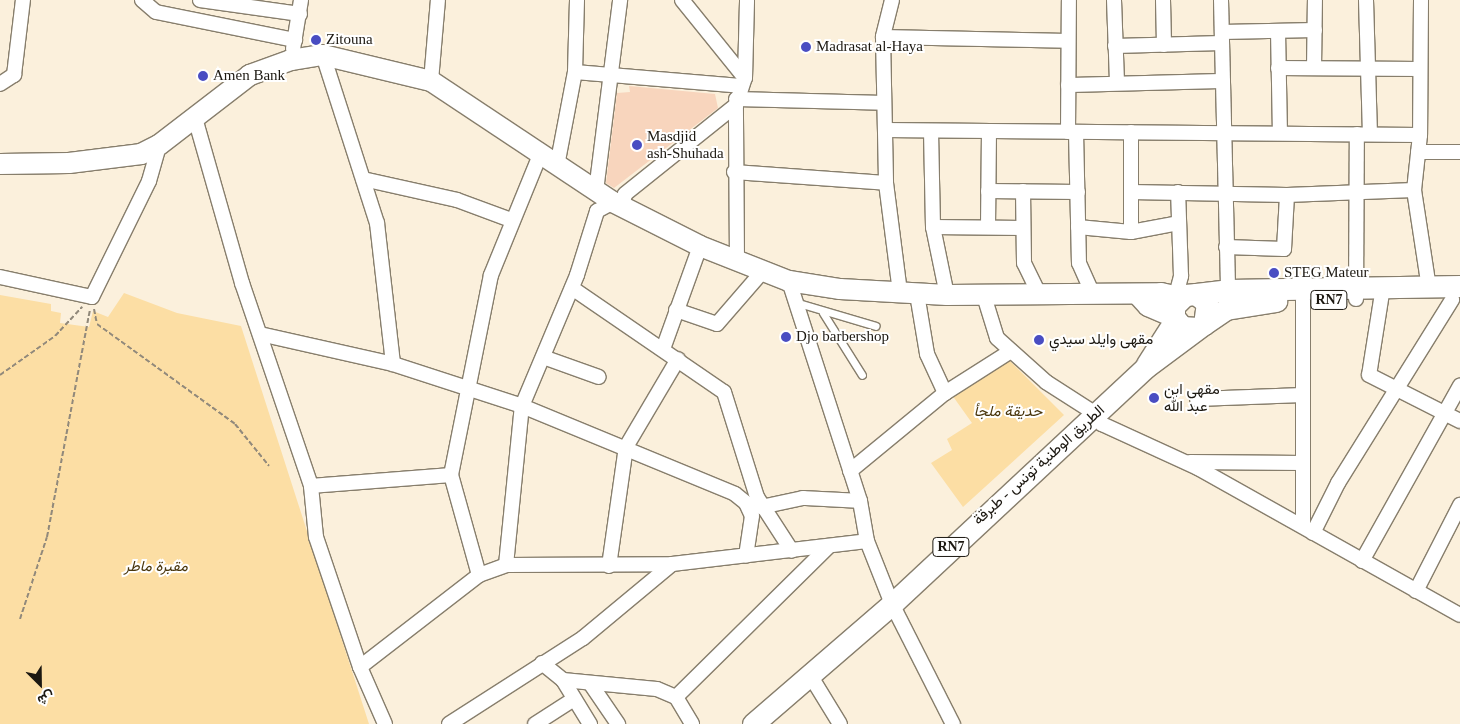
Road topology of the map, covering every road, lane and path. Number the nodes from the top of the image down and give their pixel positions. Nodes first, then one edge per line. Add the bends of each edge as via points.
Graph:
1 (23, 0) edge
2 (142, 0) edge
3 (200, 0) edge
4 (438, 0) edge
5 (577, 0) edge
6 (620, 0) edge
7 (682, 0) edge
8 (747, 0) edge
9 (892, 0) edge
10 (1069, 0) edge
11 (1114, 0) edge
12 (1163, 0) edge
13 (1221, 0) edge
14 (1315, 0) edge
15 (1366, 0) edge
16 (1421, 0) edge
17 (300, 7) edge
18 (1315, 30) junction
19 (1278, 31) junction
20 (883, 37) junction
21 (1222, 37) junction
22 (295, 40) junction
23 (1068, 41) junction
24 (1164, 45) junction
25 (1115, 46) junction
26 (323, 55) junction
27 (291, 60) junction
28 (1278, 68) junction
29 (1314, 68) junction
30 (1370, 69) junction
31 (1420, 69) junction
32 (575, 72) junction
33 (610, 74) junction
34 (431, 81) junction
35 (1223, 81) junction
36 (1117, 83) junction
37 (0, 84) edge
38 (1068, 85) junction
39 (739, 92) junction
40 (884, 103) junction
41 (195, 118) junction
42 (885, 130) junction
43 (931, 131) junction
44 (989, 131) junction
45 (1072, 132) junction
46 (1131, 132) junction
47 (1222, 133) junction
48 (1280, 134) junction
49 (1364, 134) junction
50 (1420, 135) junction
51 (159, 145) junction
52 (1418, 152) junction
53 (1460, 152) edge
54 (540, 155) junction
55 (0, 164) edge
56 (557, 166) junction
57 (734, 172) junction
58 (363, 179) junction
59 (886, 184) junction
60 (1414, 190) junction
61 (988, 191) junction
62 (1023, 191) junction
63 (596, 192) junction
64 (1078, 192) junction
65 (1131, 192) junction
66 (1178, 192) junction
67 (1222, 192) junction
68 (1357, 192) junction
69 (1286, 194) junction
70 (618, 205) junction
71 (511, 220) junction
72 (1178, 223) junction
73 (933, 227) junction
74 (988, 227) junction
75 (1078, 227) junction
76 (1023, 228) junction
77 (1131, 232) junction
78 (700, 246) junction
79 (1226, 247) junction
80 (737, 261) junction
81 (762, 272) junction
82 (0, 276) edge
83 (789, 281) junction
84 (572, 288) junction
85 (1429, 288) junction
86 (1228, 290) junction
87 (909, 293) junction
88 (1356, 293) junction
89 (1383, 293) junction
90 (947, 295) junction
91 (1457, 295) edge
92 (984, 296) junction
93 (1040, 296) junction
94 (1094, 296) junction
95 (92, 297) junction
96 (1302, 300) junction
97 (795, 302) junction
98 (1180, 305) junction
99 (676, 310) junction
100 (822, 313) junction
101 (876, 326) dead end
102 (1200, 326) junction
103 (260, 334) junction
104 (663, 349) junction
105 (1011, 351) junction
106 (543, 357) junction
107 (678, 358) junction
108 (393, 364) junction
109 (1146, 367) junction
110 (0, 374) edge
111 (862, 375) dead end
112 (600, 377) dead end
113 (1460, 386) edge
114 (1399, 388) junction
115 (471, 390) junction
116 (946, 393) junction
117 (1303, 395) junction
118 (1197, 399) dead end
119 (522, 406) junction
120 (1444, 412) junction
121 (1096, 414) junction
122 (1460, 421) edge
123 (626, 447) junction
124 (1184, 462) junction
125 (1302, 462) junction
126 (269, 466) dead end
127 (850, 471) junction
128 (451, 475) junction
129 (311, 486) junction
130 (860, 501) junction
131 (755, 502) junction
132 (1460, 505) edge
133 (1308, 530) junction
134 (867, 541) junction
135 (829, 546) junction
136 (792, 551) junction
137 (746, 556) junction
138 (1362, 561) junction
139 (672, 564) junction
140 (506, 565) junction
141 (609, 566) junction
142 (479, 575) junction
143 (1416, 591) junction
144 (892, 604) junction
145 (1460, 615) edge
146 (20, 619) dead end
147 (542, 663) junction
148 (360, 667) junction
149 (810, 674) junction
150 (562, 680) junction
151 (590, 683) junction
152 (676, 697) junction
153 (574, 699) junction
154 (468, 718) edge
155 (385, 724) edge
156 (449, 724) edge
157 (535, 724) edge
158 (590, 724) edge
159 (618, 724) edge
160 (692, 724) edge
161 (753, 724) edge
162 (840, 724) edge
163 (953, 724) edge

1 - 37 street via 14,75
2 - 22 street via 156,12
3 - 17 street
4 - 34 street
5 - 32 street
6 - 33 street
7 - 39 street
8 - 39 street
9 - 20 street
10 - 23 street
11 - 25 street
12 - 24 street
13 - 21 street
14 - 18 street
15 - 30 street
16 - 31 street
17 - 22 street
18 - 19 street
18 - 29 street
19 - 21 street
19 - 28 street
20 - 23 street
20 - 40 street
21 - 24 street
21 - 35 street
22 - 27 street
23 - 38 street
24 - 25 street
25 - 36 street
26 - 27 main road
26 - 34 main road
26 - 58 street
27 - 41 main road via 250,75
28 - 29 street
28 - 48 street
29 - 30 street
30 - 31 street
30 - 49 street
31 - 50 street
32 - 33 street
32 - 56 street
33 - 39 street
33 - 63 street
34 - 54 main road
35 - 36 street
35 - 47 street
36 - 38 street
38 - 45 street
39 - 40 street
39 - 57 street
39 - 70 street via 625,194
40 - 42 street
41 - 51 main road
41 - 103 street
42 - 43 street
42 - 59 street
43 - 44 street
43 - 73 street
44 - 45 street
44 - 61 street
45 - 46 street
45 - 64 street
46 - 47 street
46 - 65 street
47 - 48 street
47 - 67 street
48 - 49 street
49 - 50 street
49 - 68 street
50 - 52 street
51 - 55 main road via 121,159
51 - 95 street via 149,181
52 - 53 street
52 - 60 street
54 - 56 main road
54 - 71 street
56 - 63 main road
57 - 59 street
57 - 80 street
58 - 71 street via 457,200
58 - 108 street via 377,223
59 - 87 street
60 - 68 street
60 - 85 street
61 - 62 street
61 - 74 street
62 - 64 street
62 - 76 street
63 - 70 main road
64 - 75 street
65 - 66 street
65 - 77 street
66 - 67 street
66 - 72 street
67 - 69 street
67 - 79 street
68 - 69 street
68 - 88 street
69 - 79 street via 1284,249
70 - 78 main road
70 - 84 street via 597,211
71 - 115 street via 481,313
72 - 77 street
72 - 98 street
73 - 74 street
73 - 90 street
74 - 76 street
75 - 77 street
75 - 94 street via 1079,263
76 - 93 street via 1024,263
78 - 80 main road
78 - 99 street
79 - 86 street
80 - 81 main road
81 - 83 main road
81 - 99 street via 717,324
82 - 95 street
83 - 87 main road
83 - 97 street
84 - 104 street
84 - 106 street
85 - 89 main road, الطريق الوطنية تونس - طبرقة / RN7
85 - 91 main road, الطريق الوطنية تونس - طبرقة / RN7
86 - 88 main road, الطريق الوطنية تونس - طبرقة / RN7
86 - 98 main road, الطريق الوطنية تونس - طبرقة / RN7
87 - 90 main road
87 - 116 street via 928,354
88 - 89 main road, الطريق الوطنية تونس - طبرقة / RN7
88 - 96 main road, الطريق الوطنية تونس - طبرقة / RN7
89 - 91 main road, الطريق الوطنية تونس - طبرقة / RN7
89 - 114 street via 1369,375
90 - 92 main road
91 - 114 street
92 - 93 main road
92 - 105 street via 997,338
93 - 94 main road
94 - 98 main road via 1140,296 1148,306
95 - 110 path via 55,336
95 - 126 path via 96,324 235,424
95 - 146 path via 47,537
96 - 102 main road, الطريق الوطنية تونس - طبرقة / RN7 via 1242,305
96 - 117 street
97 - 100 lane
97 - 127 street
98 - 102 main road via 1182,327
98 - 102 main road via 1207,303
98 - 109 main road, الطريق الوطنية تونس - طبرقة / RN7
99 - 104 street
100 - 101 lane
100 - 111 lane
102 - 109 main road, الطريق الوطنية تونس - طبرقة / RN7
103 - 108 street
103 - 129 street via 300,463
104 - 107 street
105 - 116 street
105 - 121 street via 1046,382
106 - 112 street
106 - 119 street
107 - 123 street
107 - 131 street via 727,396
108 - 115 street
109 - 121 main road, الطريق الوطنية تونس - طبرقة / RN7
113 - 120 street
114 - 120 street
114 - 133 street
115 - 119 street
115 - 128 street
116 - 127 street
117 - 118 street
117 - 125 street
119 - 123 street
119 - 140 street
120 - 122 street
120 - 138 street
121 - 124 street via 1115,431
121 - 144 main road, الطريق الوطنية تونس - طبرقة / RN7
123 - 131 street
123 - 141 street
124 - 125 street
124 - 133 street
125 - 133 street
127 - 130 street
128 - 129 street
128 - 142 street
129 - 148 street via 316,538
130 - 131 street via 804,498
130 - 134 street
131 - 136 street
131 - 137 street
132 - 143 street
133 - 138 street
134 - 135 street
134 - 144 street
135 - 136 street
135 - 152 street
136 - 137 street
137 - 139 street
138 - 143 street
139 - 141 street
139 - 147 street via 583,638
140 - 141 street
140 - 142 street
142 - 148 street
143 - 145 street
144 - 149 main road, الطريق الوطنية تونس - طبرقة / RN7
144 - 163 street
147 - 150 street
147 - 154 street
148 - 155 street
149 - 161 main road, الطريق الوطنية تونس - طبرقة / RN7
149 - 162 street
150 - 151 street
150 - 153 street
151 - 152 street via 633,684
151 - 159 street
152 - 160 street
153 - 157 street
153 - 158 street
154 - 156 street

